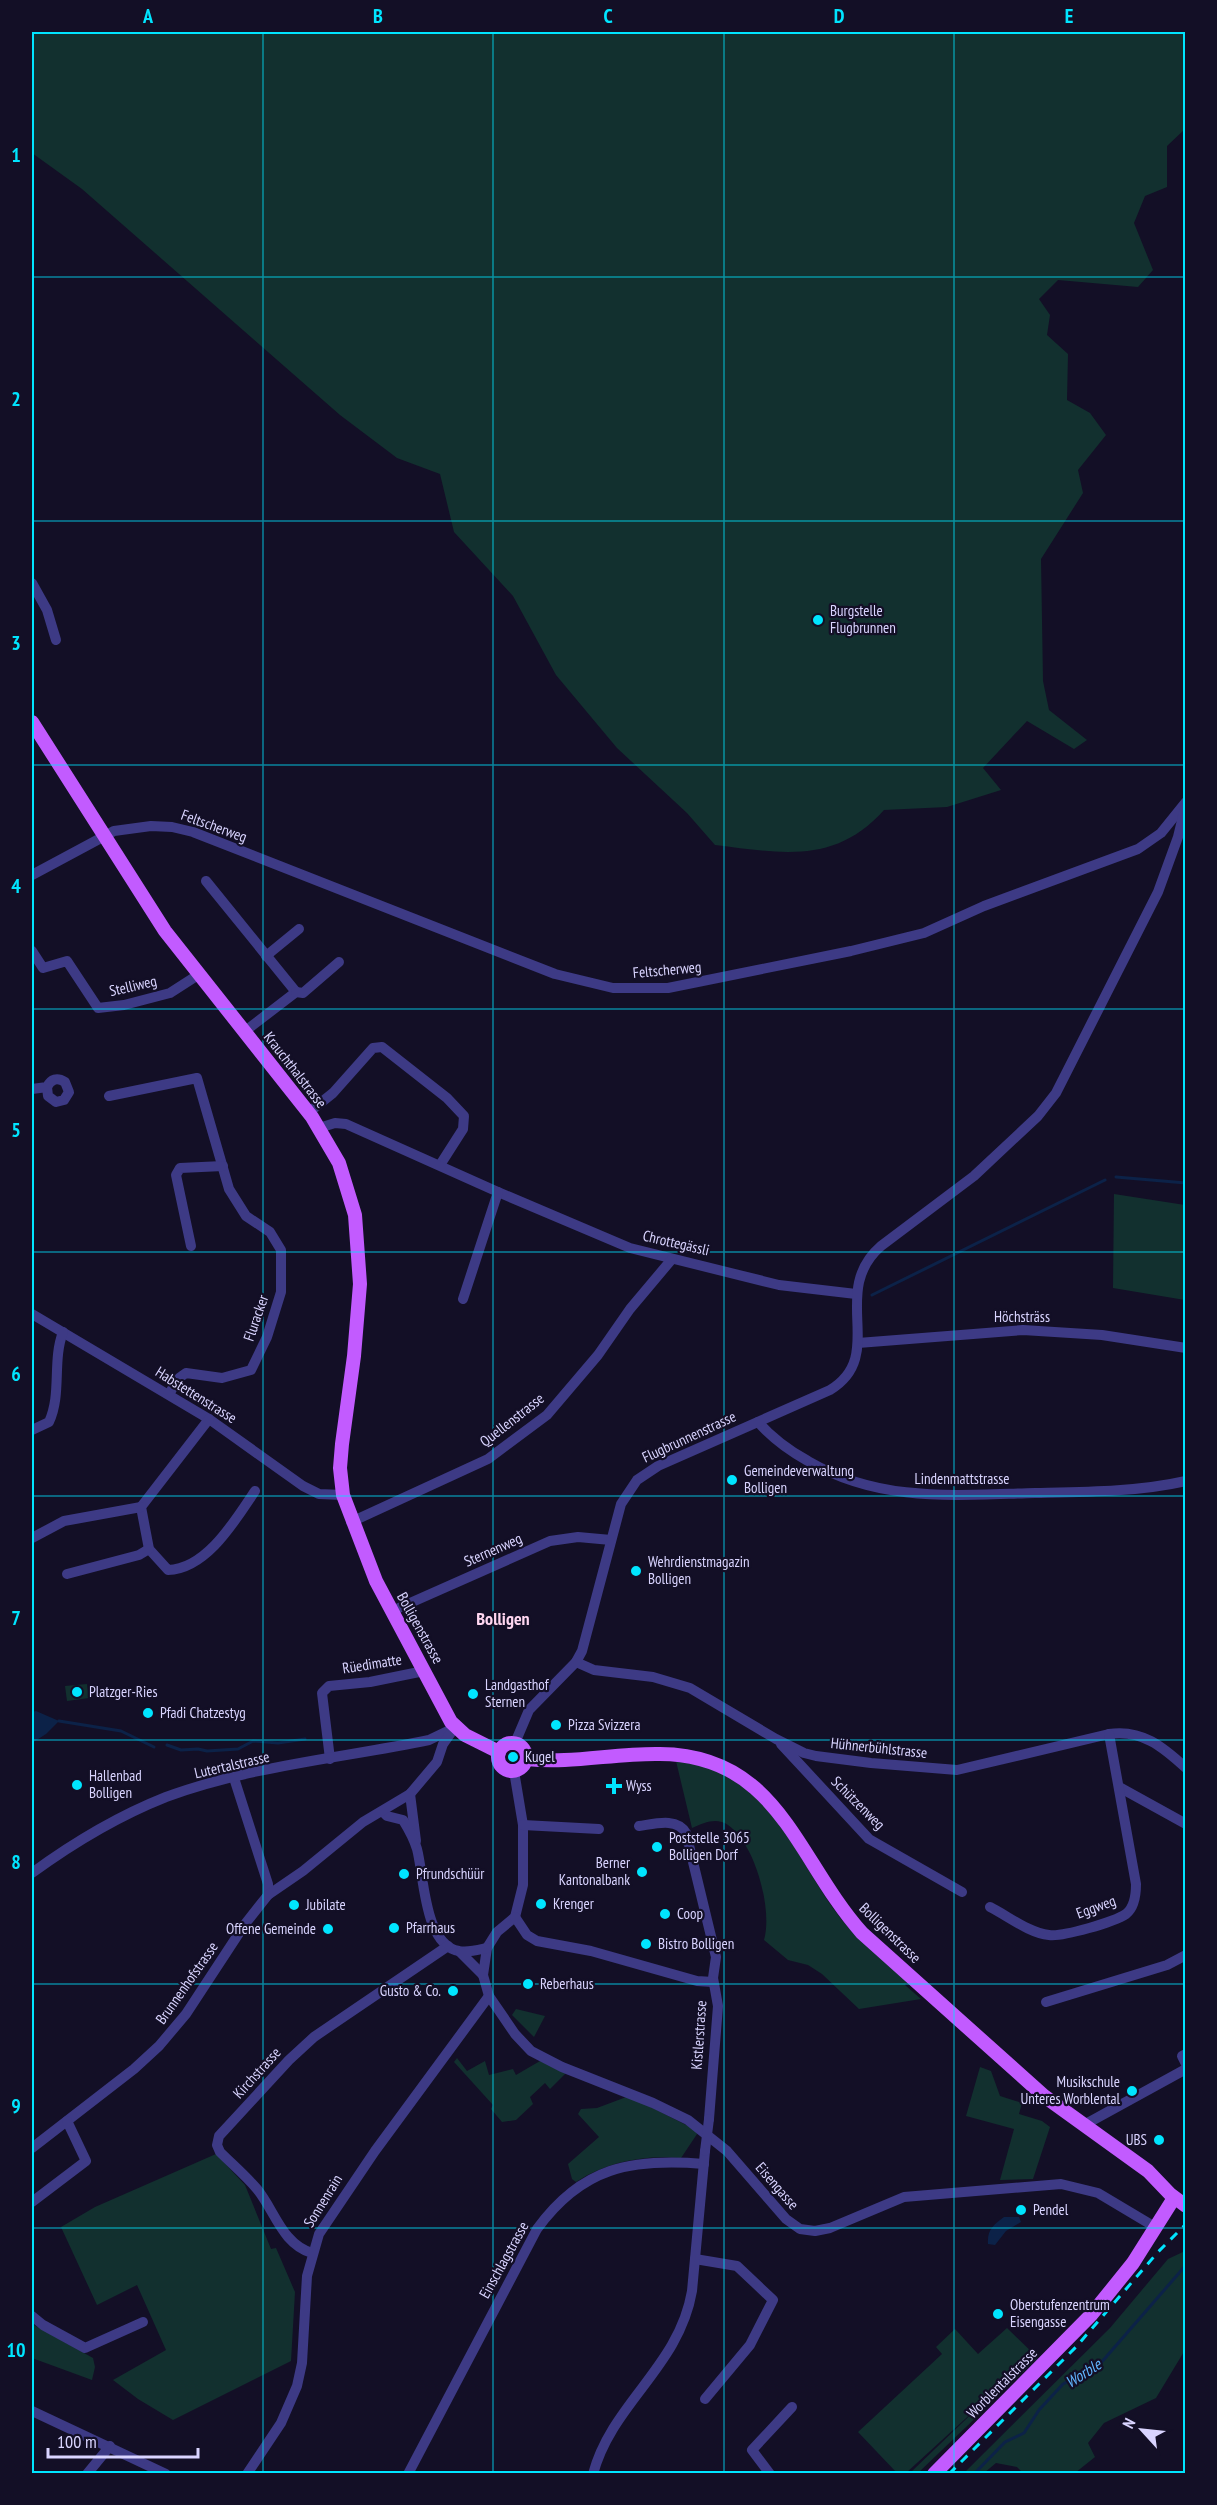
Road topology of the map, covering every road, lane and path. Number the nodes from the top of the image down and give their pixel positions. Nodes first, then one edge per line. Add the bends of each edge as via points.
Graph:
1 (32, 583) edge
2 (56, 640) dead end
3 (32, 722) edge
4 (1185, 803) edge
5 (104, 837) junction
6 (32, 875) edge
7 (206, 881) dead end
8 (299, 929) dead end
9 (32, 951) edge
10 (266, 956) junction
11 (339, 962) dead end
12 (198, 975) junction
13 (296, 992) junction
14 (244, 1032) junction
15 (47, 1087) dead end
16 (32, 1089) edge
17 (109, 1096) dead end
18 (308, 1113) junction
19 (319, 1128) junction
20 (440, 1165) junction
21 (224, 1166) junction
22 (498, 1192) junction
23 (191, 1246) dead end
24 (672, 1259) junction
25 (856, 1294) junction
26 (463, 1299) dead end
27 (32, 1314) edge
28 (63, 1332) junction
29 (858, 1343) junction
30 (1185, 1348) edge
31 (169, 1394) junction
32 (208, 1419) junction
33 (758, 1422) junction
34 (32, 1430) edge
35 (1185, 1481) edge
36 (255, 1491) dead end
37 (343, 1495) junction
38 (141, 1507) junction
39 (351, 1522) junction
40 (32, 1538) edge
41 (612, 1540) junction
42 (149, 1550) junction
43 (67, 1574) dead end
44 (392, 1611) junction
45 (576, 1662) junction
46 (424, 1671) junction
47 (455, 1727) junction
48 (1109, 1734) junction
49 (776, 1739) junction
50 (515, 1743) junction
51 (499, 1752) junction
52 (330, 1759) junction
53 (527, 1759) junction
54 (1185, 1768) edge
55 (514, 1771) junction
56 (234, 1778) junction
57 (1119, 1787) junction
58 (410, 1794) junction
59 (382, 1812) junction
60 (1185, 1824) edge
61 (523, 1825) junction
62 (639, 1826) dead end
63 (599, 1829) dead end
64 (417, 1848) junction
65 (32, 1873) edge
66 (962, 1892) dead end
67 (268, 1895) junction
68 (990, 1907) dead end
69 (515, 1917) junction
70 (448, 1946) junction
71 (487, 1948) junction
72 (460, 1952) junction
73 (1185, 1955) edge
74 (483, 1975) junction
75 (713, 1982) junction
76 (489, 1996) junction
77 (1046, 2002) dead end
78 (1185, 2054) edge
79 (1185, 2064) edge
80 (1185, 2069) edge
81 (68, 2121) junction
82 (1084, 2125) junction
83 (32, 2148) edge
84 (704, 2164) junction
85 (32, 2202) edge
86 (1180, 2202) edge
87 (1155, 2227) junction
88 (312, 2253) junction
89 (695, 2259) junction
90 (32, 2316) edge
91 (143, 2322) dead end
92 (705, 2399) dead end
93 (792, 2407) dead end
94 (32, 2411) edge
95 (110, 2446) junction
96 (87, 2474) edge
97 (166, 2474) edge
98 (247, 2474) edge
99 (408, 2474) edge
100 (593, 2474) edge
101 (770, 2474) edge
102 (934, 2474) edge

1 - 2 street via 47,610
3 - 5 main road, Krauchthalstrasse
4 - 5 street, Feltscherweg via 1161,833 1138,849 984,906 924,933 721,979 656,989 613,988 562,977 193,832 151,826 114,831
4 - 25 street via 1178,837 1158,892 1056,1093 1038,1116 974,1176 874,1253 860,1275
5 - 6 street, Feltscherweg
5 - 12 main road, Krauchthalstrasse
7 - 10 street
8 - 10 street
9 - 12 street, Stelliweg via 43,968 67,961 98,1008 170,993
10 - 13 street
11 - 13 street via 303,993
12 - 14 main road, Krauchthalstrasse
13 - 14 street
14 - 18 main road, Krauchthalstrasse
15 - 16 street
17 - 21 street, Fluracker via 197,1078
18 - 19 main road, Krauchthalstrasse
18 - 20 street via 333,1093 373,1048 382,1047 464,1116 463,1129
19 - 20 street, Chrottegässli via 346,1124
19 - 37 main road, Krauchthalstrasse via 345,1178 358,1236 360,1284 340,1468
20 - 22 street, Chrottegässli
21 - 23 street via 180,1168 176,1174
21 - 31 street, Fluracker via 229,1189 246,1216 270,1232 281,1250 281,1292 251,1370 222,1378 186,1373
22 - 24 street, Chrottegässli via 630,1248
22 - 26 street
24 - 25 street, Chrottegässli via 779,1285
24 - 39 street, Quellenstrasse via 547,1415 488,1459
25 - 29 street, Flugbrunnenstrasse
27 - 28 street, Habstettenstrasse
28 - 31 street, Habstettenstrasse
28 - 34 street via 57,1351 56,1408 49,1422
29 - 30 street, Höchsträss via 1023,1330 1102,1335
29 - 33 street, Flugbrunnenstrasse via 854,1364 836,1386
31 - 32 street, Habstettenstrasse
32 - 37 street, Habstettenstrasse via 303,1486 319,1494
32 - 38 street
33 - 35 street, Lindenmattstrasse via 775,1441 830,1474 903,1494 1083,1492
33 - 41 street, Flugbrunnenstrasse via 643,1474 625,1496
36 - 42 street via 224,1537 178,1570 168,1570
37 - 39 main road, Bolligenstrasse
38 - 40 street via 64,1521
38 - 42 street
39 - 44 main road, Bolligenstrasse
41 - 44 street, Sternenweg via 578,1537 550,1541
41 - 45 street, Flugbrunnenstrasse via 585,1643
42 - 43 street via 140,1556
44 - 46 main road, Bolligenstrasse
45 - 49 street, Hühnerbühlstrasse via 594,1670 680,1684
45 - 50 street, Flugbrunnenstrasse via 529,1710
46 - 47 main road, Bolligenstrasse
46 - 52 street, Rüedimatte via 326,1688 322,1693
47 - 51 main road, Bolligenstrasse
47 - 52 street, Lutertalstrasse via 429,1740
47 - 58 street, Brunnenhofstrasse via 437,1762
48 - 49 street, Hühnerbühlstrasse via 950,1770 816,1756
48 - 54 street, Hühnerbühlstrasse via 1129,1733 1149,1739
48 - 57 street, Eggweg
49 - 66 street, Schützenweg via 869,1839
50 - 51 main road
50 - 53 main road via 524,1748
51 - 55 main road via 502,1767
52 - 56 street, Lutertalstrasse
53 - 55 main road via 524,1766
53 - 82 main road, Bolligenstrasse via 687,1755 736,1772 766,1797 862,1933 1037,2090
55 - 61 street
56 - 65 street, Lutertalstrasse via 144,1807 93,1832
56 - 67 street via 268,1884
57 - 60 street
57 - 68 street, Eggweg via 1136,1884 1132,1905 1126,1913 1058,1936 1038,1932
58 - 59 street, Brunnenhofstrasse
58 - 64 street
59 - 64 street via 403,1820
59 - 67 street, Brunnenhofstrasse via 363,1822
61 - 63 street
61 - 69 street via 523,1885
62 - 75 street, Kistlerstrasse via 674,1823 686,1833 716,1957
64 - 70 street via 429,1919
67 - 81 street, Brunnenhofstrasse via 167,2038
69 - 71 street via 497,1932
69 - 75 street via 527,1935 537,1941
70 - 72 street
70 - 88 street, Kirchstrasse via 314,2037 219,2136 220,2152 258,2190 297,2247
71 - 72 street
71 - 74 street
72 - 74 street
73 - 77 street via 1167,1965
74 - 76 street
75 - 84 street, Kistlerstrasse, bridge via 718,2006
76 - 87 street, Eisengasse via 531,2051 694,2124 727,2151 786,2219 800,2229 830,2228 904,2198 1056,2184 1092,2190
76 - 88 street, Sonnenrain via 334,2208
78 - 79 street
80 - 82 street
81 - 83 street, Brunnenhofstrasse
81 - 85 street via 86,2161
82 - 86 main road, Bolligenstrasse via 1148,2171
84 - 89 street, Kistlerstrasse
84 - 99 street, Einschlagstrasse via 652,2162 612,2169 575,2189 547,2214
86 - 87 main road, Worblentalstrasse
87 - 102 main road, Worblentalstrasse via 1133,2263 1091,2315
88 - 98 street, Sonnenrain via 297,2386 281,2423
89 - 92 street via 737,2266 773,2300 750,2345
89 - 100 street, Kistlerstrasse via 690,2302 678,2338 608,2434
90 - 91 street via 85,2348
93 - 101 street via 752,2450
94 - 95 street
95 - 96 street
95 - 97 street

